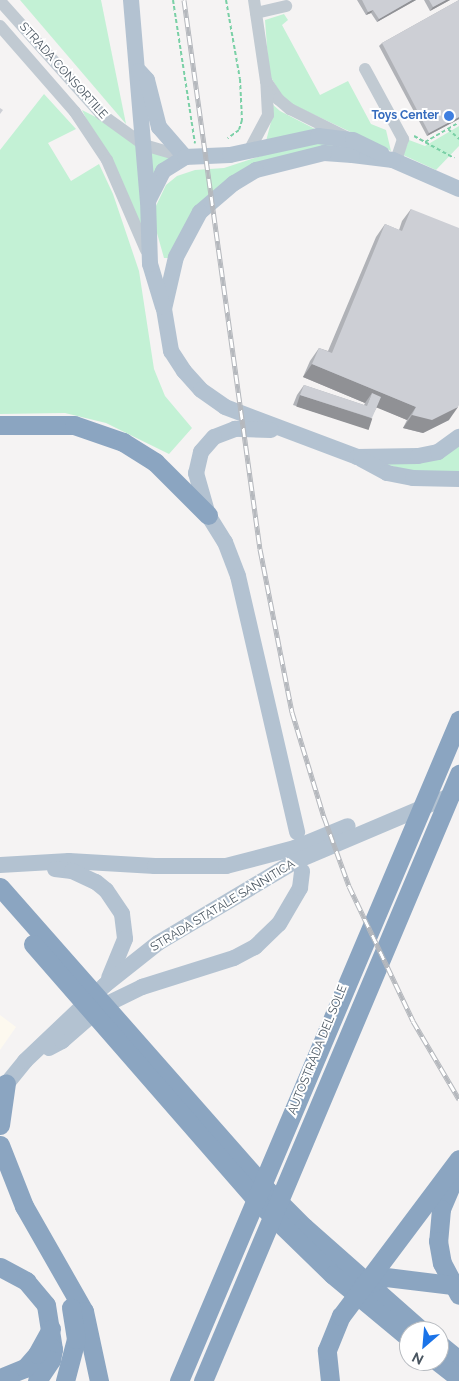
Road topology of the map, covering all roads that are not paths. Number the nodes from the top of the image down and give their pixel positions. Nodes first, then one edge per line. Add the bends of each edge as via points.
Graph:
1 (131, 0) edge
2 (254, 0) edge
3 (0, 1) edge
4 (286, 6) dead end
5 (256, 13) junction
6 (0, 26) edge
7 (365, 69) dead end
8 (138, 71) junction
9 (266, 81) junction
10 (353, 140) junction
11 (144, 145) junction
12 (250, 149) junction
13 (185, 157) junction
14 (395, 160) junction
15 (459, 189) edge
16 (148, 201) junction
17 (150, 264) junction
18 (164, 309) junction
19 (0, 425) edge
20 (304, 437) junction
21 (459, 437) edge
22 (357, 457) junction
23 (459, 479) edge
24 (208, 515) junction
25 (459, 720) edge
26 (459, 774) edge
27 (459, 781) edge
28 (459, 792) edge
29 (370, 823) junction
30 (297, 832) dead end
31 (7, 864) edge
32 (302, 871) dead end
33 (0, 886) edge
34 (0, 906) edge
35 (105, 985) junction
36 (25, 1061) junction
37 (3, 1088) edge
38 (0, 1125) edge
39 (0, 1145) edge
40 (459, 1159) edge
41 (459, 1168) edge
42 (0, 1268) edge
43 (62, 1274) junction
44 (363, 1285) junction
45 (455, 1290) edge
46 (401, 1321) edge
47 (399, 1323) edge
48 (51, 1329) junction
49 (223, 1336) junction
50 (449, 1352) edge
51 (459, 1360) edge
52 (449, 1370) edge
53 (0, 1378) edge
54 (459, 1378) edge
55 (37, 1381) edge
56 (65, 1381) edge
57 (99, 1381) edge
58 (179, 1381) edge
59 (203, 1381) edge
60 (212, 1381) edge
61 (330, 1381) edge

1 - 8 main road
2 - 5 street
3 - 11 street, STRADA CONSORTILE via 101,114
4 - 5 street
5 - 9 street
6 - 17 street, STRADA CONSORTILE via 75,112 107,160 141,235
7 - 14 street via 403,139
8 - 11 main road
8 - 13 main road via 147,80 159,127
9 - 10 street via 278,99 290,108
9 - 12 street via 268,116
10 - 12 main road via 318,136
10 - 14 main road
11 - 13 street, STRADA CONSORTILE
11 - 16 main road
12 - 13 main road via 230,155
13 - 16 main road via 163,171
14 - 15 main road
14 - 18 main road via 324,153 266,167 234,183 200,212 176,257
16 - 17 main road
17 - 18 main road
18 - 20 main road via 171,351 201,390 225,407
19 - 24 highway via 74,425 123,442 156,462
20 - 22 main road
20 - 24 main road via 263,429 235,429 214,437 201,452 196,473 199,494
21 - 22 main road via 438,452 418,456
22 - 23 main road via 396,475
24 - 30 main road via 225,542 238,576
25 - 58 highway, AUTOSTRADA DEL SOLE
26 - 49 highway, AUTOSTRADA DEL SOLE
27 - 29 main road, STRADA STATALE SANNITICA
28 - 29 main road, STRADA STATALE SANNITICA
29 - 31 main road via 226,866 69,861
29 - 35 main road, STRADA STATALE SANNITICA via 292,863 158,942
31 - 35 main road via 72,871 106,890 122,914 125,939 115,969
32 - 36 main road via 300,888 279,924 255,947 234,958 142,987 101,1007 62,1041
33 - 46 highway via 266,1189
34 - 47 highway via 255,1197 333,1274
35 - 36 main road, STRADA STATALE SANNITICA
36 - 37 main road, STRADA STATALE SANNITICA
37 - 38 highway
39 - 43 highway via 24,1206
40 - 44 highway
41 - 45 highway via 441,1209 438,1241
42 - 48 highway via 38,1292 46,1305
43 - 56 highway via 74,1316 76,1339
43 - 57 highway via 84,1312
44 - 45 highway via 386,1277
44 - 61 highway via 330,1339 327,1350
48 - 53 highway via 25,1368
48 - 55 highway via 51,1360
49 - 59 highway, AUTOSTRADA DEL SOLE
49 - 60 highway
50 - 51 highway
52 - 54 highway

